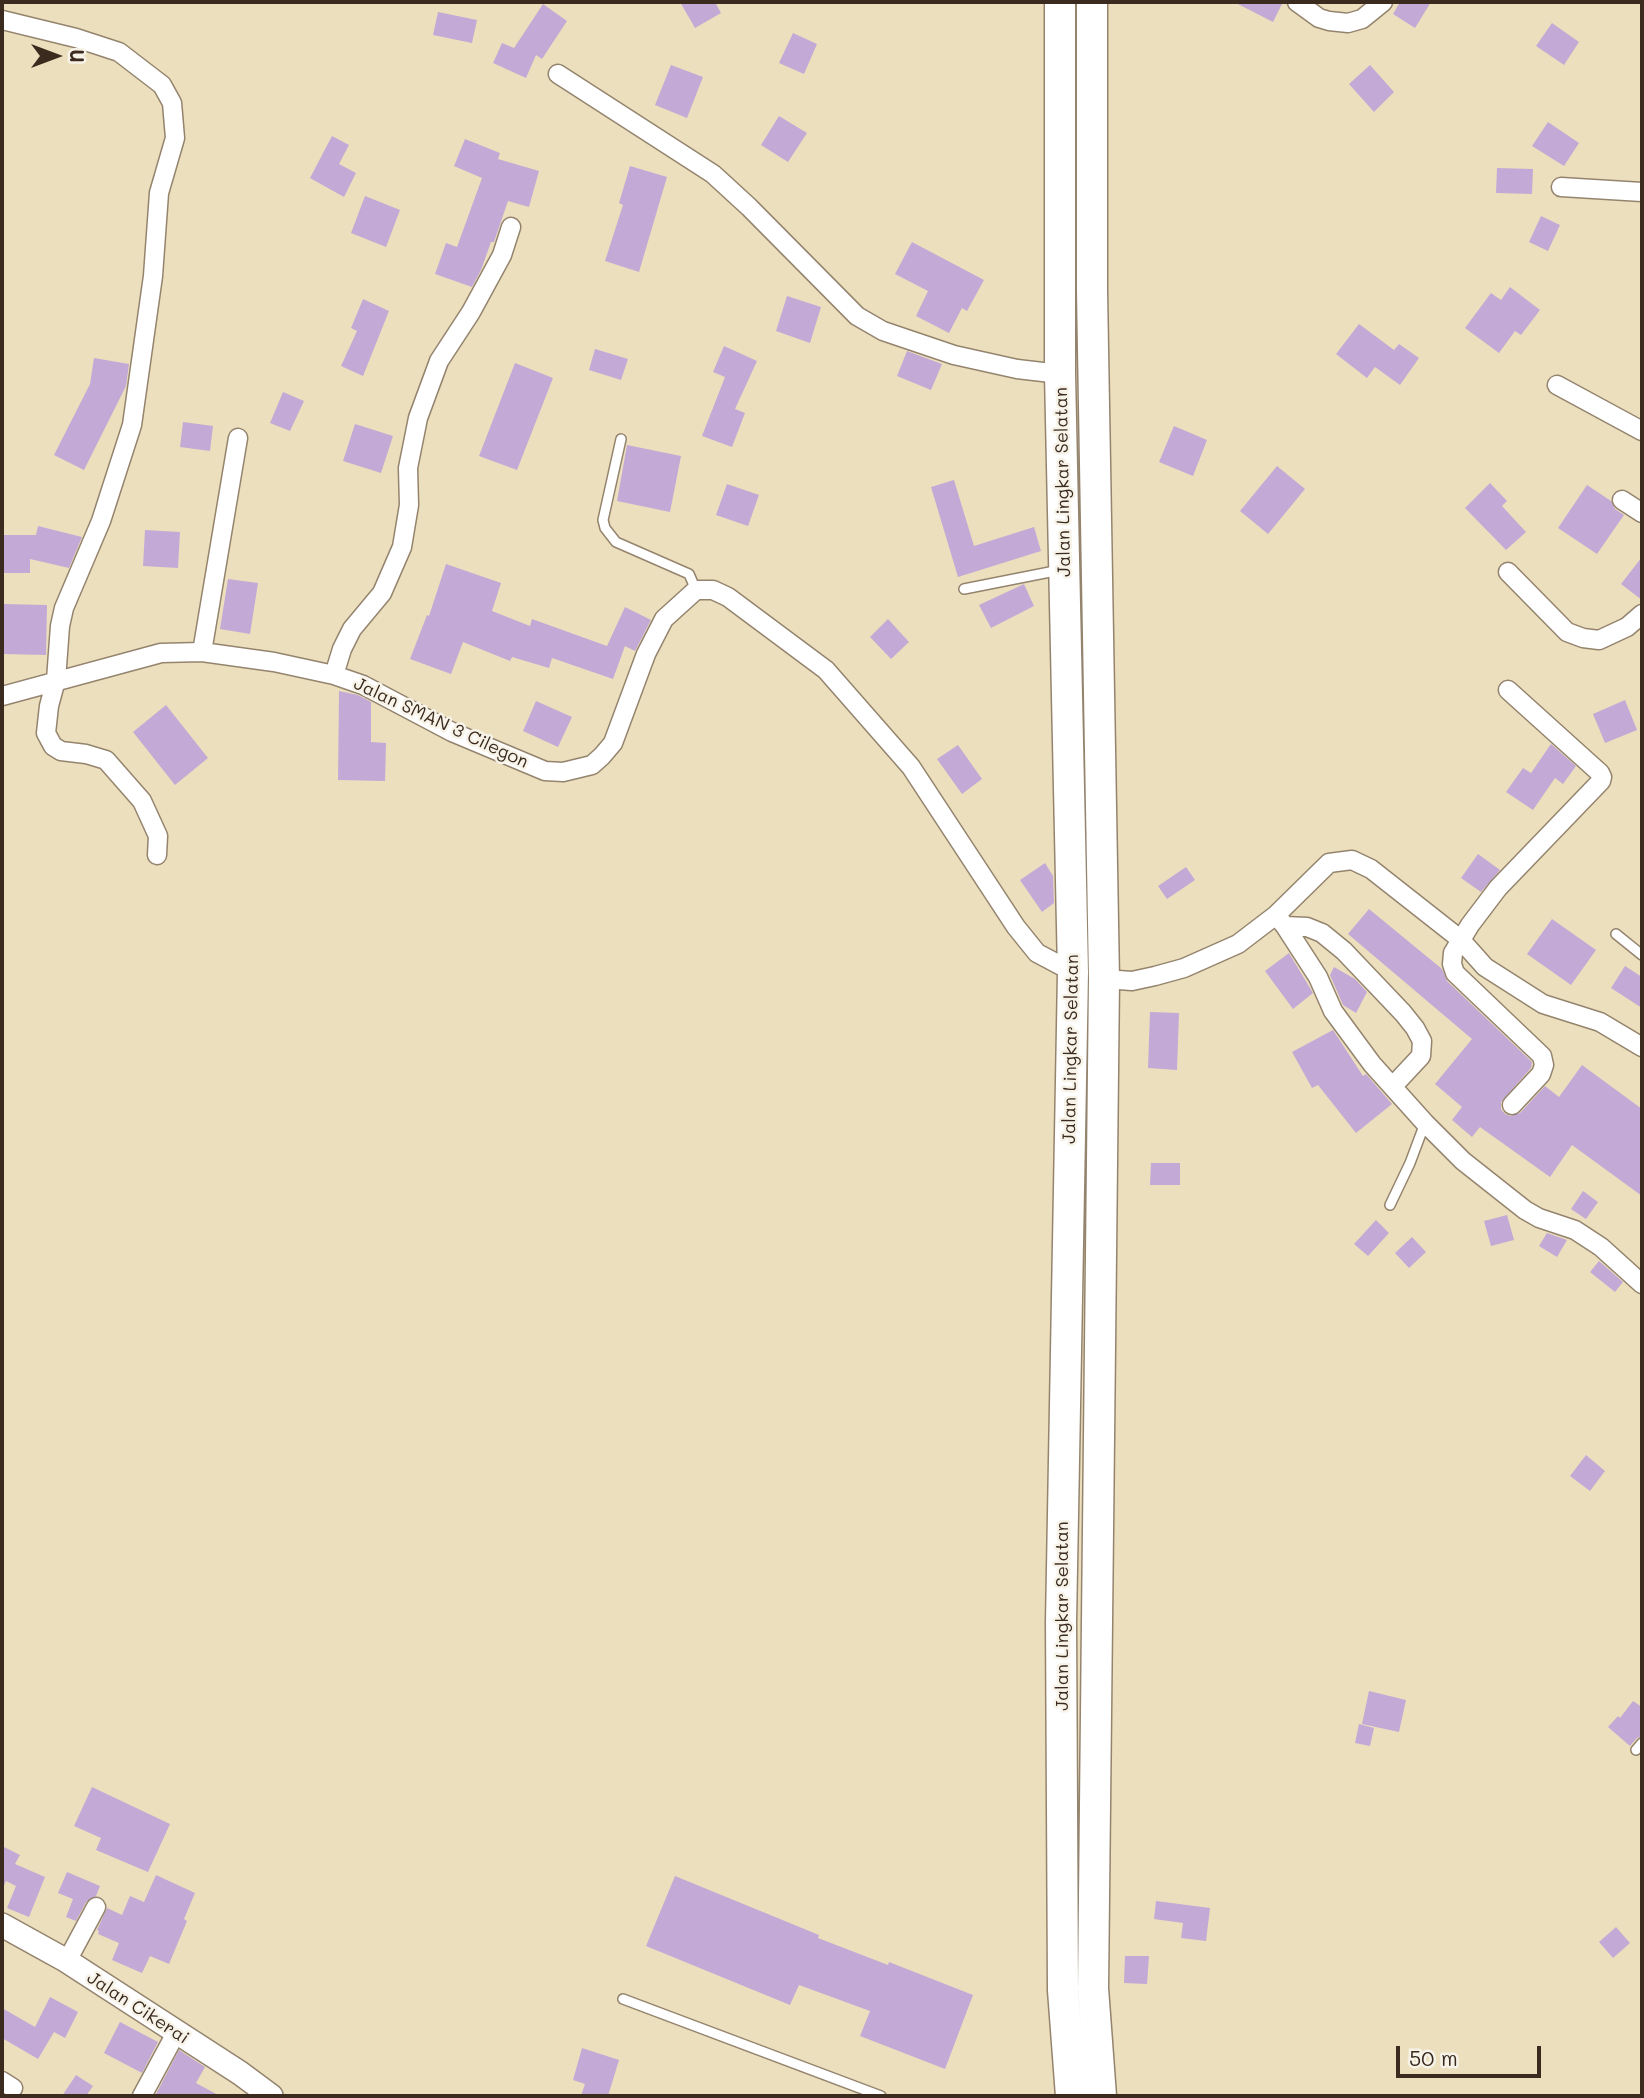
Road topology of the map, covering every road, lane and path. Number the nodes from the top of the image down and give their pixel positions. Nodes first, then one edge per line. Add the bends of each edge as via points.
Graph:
1 (1297, 2) edge
2 (1383, 2) edge
3 (1060, 6) edge
4 (1092, 6) edge
5 (2, 20) edge
6 (558, 74) dead end
7 (1561, 187) dead end
8 (1642, 192) edge
9 (511, 227) dead end
10 (1060, 374) junction
11 (1557, 385) dead end
12 (1642, 431) edge
13 (238, 438) dead end
14 (621, 439) dead end
15 (1622, 500) dead end
16 (1642, 513) edge
17 (1065, 569) junction
18 (1508, 572) dead end
19 (964, 589) dead end
20 (696, 590) junction
21 (1642, 614) edge
22 (202, 652) junction
23 (334, 675) junction
24 (56, 680) junction
25 (1508, 690) dead end
26 (2, 696) edge
27 (157, 855) dead end
28 (1281, 920) junction
29 (1616, 934) dead end
30 (1460, 939) junction
31 (1642, 955) edge
32 (1073, 972) junction
33 (1104, 979) junction
34 (1642, 1047) edge
35 (1392, 1086) junction
36 (1512, 1105) dead end
37 (1425, 1124) junction
38 (1390, 1205) dead end
39 (1642, 1284) edge
40 (96, 1908) dead end
41 (2, 1925) edge
42 (67, 1961) junction
43 (623, 1999) dead end
44 (176, 2033) junction
45 (142, 2096) edge
46 (271, 2096) edge
47 (881, 2096) edge
48 (1071, 2096) edge
49 (1101, 2096) edge

1 - 2 street via 1319,18 1348,23 1362,19
3 - 4 highway
3 - 10 highway, Jalan Lingkar Selatan
4 - 33 highway, Jalan Lingkar Selatan via 1092,291
5 - 24 street via 119,52 143,68 162,85 172,103 175,138 159,193 153,276 132,425 102,521 64,608
6 - 10 street via 713,174 842,303 866,321 954,355
7 - 8 street
9 - 23 street via 502,255 439,361 418,418 408,468 410,505 402,547 382,593 352,629
10 - 17 highway, Jalan Lingkar Selatan
11 - 12 street
13 - 22 street
14 - 20 lane via 605,528 616,542 689,574
15 - 16 street
17 - 19 lane
17 - 32 highway, Jalan Lingkar Selatan
18 - 21 street via 1567,632 1583,638 1599,640
20 - 23 street, Jalan SMAN 3 Cilegon via 664,619 612,743 592,765 580,769 545,771
20 - 32 street via 713,590 728,597 826,670 911,766 1037,953
22 - 23 street, Jalan SMAN 3 Cilegon
22 - 24 street, Jalan SMAN 3 Cilegon via 161,653
24 - 26 street, Jalan SMAN 3 Cilegon
24 - 27 street via 46,733 53,746 106,760 142,801 158,836
25 - 30 street via 1600,773 1601,781 1512,873
28 - 30 street via 1329,863 1352,860 1371,869
28 - 33 street via 1184,968 1132,981
28 - 35 street via 1318,976 1333,1011
28 - 35 street via 1321,933 1336,945 1415,1028 1422,1041 1421,1056
29 - 31 lane
30 - 34 street via 1485,967 1543,1004 1600,1022
30 - 36 street via 1453,953 1455,973 1542,1056 1541,1073
32 - 33 highway
32 - 48 highway, Jalan Lingkar Selatan via 1061,1622 1063,1990
33 - 49 highway, Jalan Lingkar Selatan via 1093,1987
35 - 37 street
37 - 38 lane
37 - 39 street via 1525,1210 1575,1230
40 - 42 street
41 - 42 street, Jalan Cikerai
42 - 44 street, Jalan Cikerai
43 - 47 lane
44 - 45 street
44 - 46 street, Jalan Cikerai

